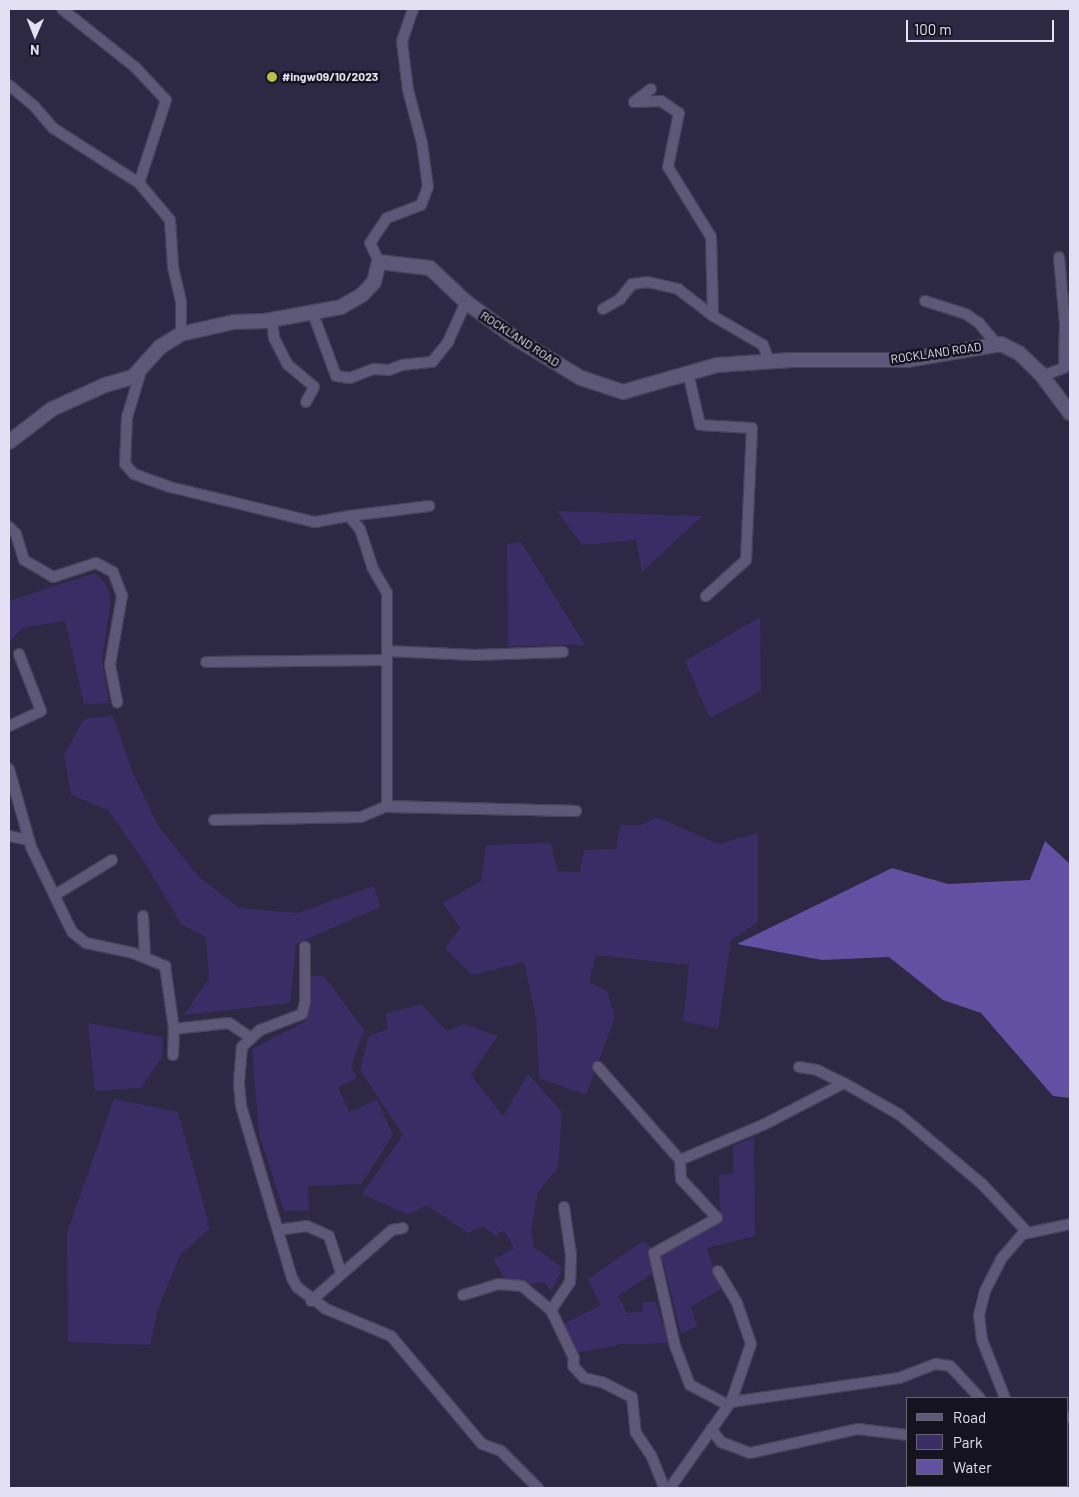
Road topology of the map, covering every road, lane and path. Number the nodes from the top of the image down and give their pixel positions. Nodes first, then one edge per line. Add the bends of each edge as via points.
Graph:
1 (62, 9) edge
2 (413, 9) edge
3 (9, 86) edge
4 (651, 89) dead end
5 (139, 183) junction
6 (1059, 257) dead end
7 (379, 262) junction
8 (925, 301) dead end
9 (466, 302) junction
10 (603, 309) dead end
11 (312, 311) junction
12 (713, 316) junction
13 (272, 320) junction
14 (1068, 323) edge
15 (181, 334) junction
16 (996, 344) junction
17 (769, 361) junction
18 (142, 371) junction
19 (688, 373) junction
20 (1042, 376) junction
21 (306, 402) dead end
22 (1070, 412) edge
23 (9, 442) edge
24 (429, 506) dead end
25 (349, 516) junction
26 (9, 527) edge
27 (706, 596) dead end
28 (563, 652) dead end
29 (19, 654) dead end
30 (387, 656) junction
31 (206, 662) dead end
32 (117, 702) dead end
33 (9, 726) edge
34 (9, 769) edge
35 (387, 806) junction
36 (214, 820) dead end
37 (9, 836) edge
38 (29, 840) junction
39 (112, 860) dead end
40 (55, 895) junction
41 (143, 916) dead end
42 (305, 947) dead end
43 (145, 957) junction
44 (174, 1029) junction
45 (251, 1038) junction
46 (173, 1055) dead end
47 (598, 1066) dead end
48 (799, 1067) dead end
49 (844, 1082) junction
50 (680, 1160) junction
51 (564, 1207) dead end
52 (1070, 1224) edge
53 (403, 1228) dead end
54 (278, 1230) junction
55 (1028, 1233) junction
56 (718, 1272) dead end
57 (342, 1274) junction
58 (463, 1295) dead end
59 (311, 1301) junction
60 (551, 1310) junction
61 (979, 1397) edge
62 (1005, 1397) edge
63 (729, 1404) junction
64 (711, 1429) junction
65 (906, 1435) edge
66 (538, 1488) edge
67 (664, 1488) edge
68 (670, 1488) edge

1 - 5 street via 135,67 166,100
2 - 7 street via 402,41 408,90 422,143 428,187 421,205 387,218 370,243
3 - 5 street via 60,133
4 - 12 street via 634,102 661,101 680,112 668,167 711,238
5 - 15 street via 170,220 173,267 181,302
6 - 14 street
7 - 9 street, ROCKLAND ROAD via 430,268
7 - 11 street via 374,282 362,295 341,307
8 - 16 street via 966,314
9 - 11 street via 448,342 432,362 402,365 390,370 374,369 350,378 336,376
9 - 19 street, ROCKLAND ROAD via 515,338 597,386 623,392
10 - 12 street via 620,299 632,284 648,282 678,289
11 - 13 street
12 - 17 street via 763,345
13 - 15 street via 234,322
13 - 21 street via 274,338 287,364 314,387
14 - 20 street via 1064,368
15 - 18 street via 160,347
16 - 17 street, ROCKLAND ROAD via 907,360
16 - 20 street, ROCKLAND ROAD via 1019,352
17 - 19 street, ROCKLAND ROAD via 717,365
18 - 23 street via 52,409
18 - 25 street via 126,417 125,464 134,474 170,488 315,522
19 - 27 street via 700,425 752,428 746,560
20 - 22 street, ROCKLAND ROAD
24 - 25 street
25 - 30 street via 360,529 372,567 387,593
26 - 32 street via 16,534 24,560 53,577 96,563 113,572 122,596 110,665
28 - 30 street
29 - 33 street via 41,710
30 - 31 street
30 - 35 street
34 - 38 street
35 - 35 street via 487,808 576,811 407,807
35 - 36 street via 361,817
37 - 38 street
38 - 40 street
39 - 40 street
40 - 43 street via 72,932 86,943
41 - 43 street
42 - 45 street via 302,1014 260,1030
43 - 44 street via 165,966
44 - 45 street via 228,1023
44 - 46 street
45 - 54 street via 242,1047 240,1056 241,1106
47 - 50 street
48 - 49 street via 817,1070
49 - 50 street via 763,1125
49 - 55 street via 900,1115 982,1184
50 - 63 street via 680,1179 717,1218 654,1253 675,1346 690,1385
51 - 60 street via 570,1282
52 - 55 street
53 - 57 street via 392,1230
54 - 57 street via 307,1226 329,1236
54 - 59 street via 292,1278
55 - 62 street via 1013,1243 1001,1258 985,1291 979,1315 982,1340
56 - 63 street via 737,1302 751,1344
57 - 59 street
58 - 60 street via 499,1284 522,1286
59 - 66 street via 391,1336 482,1444 501,1451
60 - 67 street via 574,1358 574,1366 584,1378 602,1382 632,1398 636,1432 651,1455
61 - 63 street via 950,1366 936,1364 899,1378
63 - 64 street
64 - 65 street via 721,1442 750,1453 858,1429
64 - 68 street

